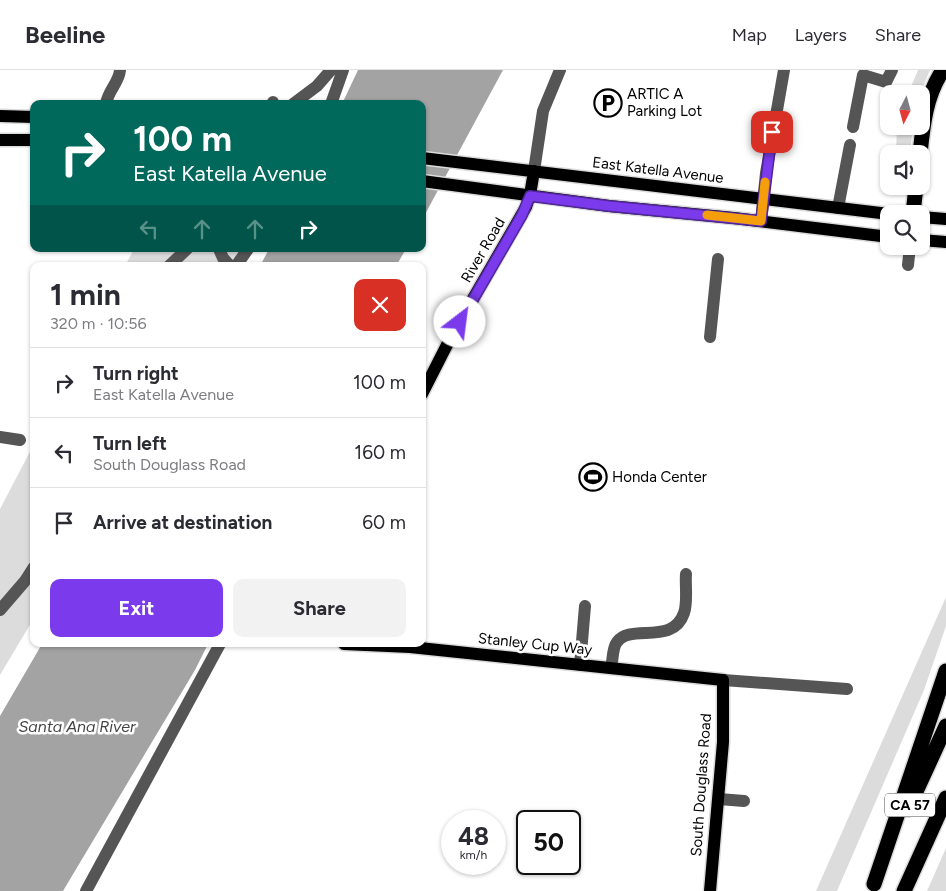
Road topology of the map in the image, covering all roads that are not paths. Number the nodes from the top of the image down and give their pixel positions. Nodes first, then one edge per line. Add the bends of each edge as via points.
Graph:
1 (120, 70) edge
2 (331, 70) edge
3 (343, 70) edge
4 (560, 70) edge
5 (784, 70) edge
6 (892, 70) edge
7 (943, 70) edge
8 (106, 100) edge
9 (298, 100) edge
10 (332, 100) edge
11 (0, 116) edge
12 (30, 117) edge
13 (853, 127) dead end
14 (0, 140) edge
15 (30, 140) edge
16 (850, 145) dead end
17 (921, 145) edge
18 (426, 158) edge
19 (534, 171) junction
20 (426, 181) edge
21 (530, 196) junction
22 (763, 199) junction
23 (838, 208) junction
24 (880, 213) edge
25 (930, 218) edge
26 (946, 219) edge
27 (761, 221) junction
28 (880, 236) edge
29 (930, 241) edge
30 (946, 242) edge
31 (184, 252) edge
32 (909, 255) edge
33 (718, 259) dead end
34 (173, 262) edge
35 (908, 265) dead end
36 (710, 337) dead end
37 (426, 386) edge
38 (0, 437) edge
39 (20, 440) dead end
40 (30, 574) edge
41 (686, 574) dead end
42 (585, 606) dead end
43 (0, 610) edge
44 (218, 647) edge
45 (410, 647) edge
46 (580, 665) junction
47 (611, 668) junction
48 (946, 671) edge
49 (723, 680) junction
50 (847, 690) dead end
51 (946, 726) edge
52 (719, 799) junction
53 (946, 800) edge
54 (744, 801) dead end
55 (872, 888) edge
56 (86, 891) edge
57 (710, 891) edge
58 (904, 891) edge

1 - 8 street via 120,77 107,94
2 - 9 street
3 - 10 street
4 - 19 street via 543,111
5 - 22 street
6 - 13 street via 886,82 863,75
7 - 17 highway via 928,100
11 - 12 main road
14 - 15 main road
16 - 23 street
18 - 19 main road, East Katella Avenue
19 - 21 main road, River Road
19 - 22 main road, East Katella Avenue
20 - 21 main road
21 - 27 main road
21 - 37 main road, River Road
22 - 23 main road, East Katella Avenue
22 - 27 street
23 - 24 main road, East Katella Avenue
25 - 26 main road
27 - 28 main road
29 - 30 main road
31 - 34 street
32 - 35 street
33 - 36 street
38 - 39 street
40 - 43 street
41 - 47 street via 684,613 676,624 654,635 629,633 621,637 615,644
42 - 46 street
44 - 56 street
45 - 46 main road, Stanley Cup Way
46 - 47 main road, Stanley Cup Way
47 - 49 main road, Stanley Cup Way
48 - 55 highway
49 - 50 street
49 - 52 main road, South Douglass Road
51 - 55 highway, CA 57
52 - 54 street
52 - 57 main road, South Douglass Road
53 - 58 highway, CA 57

